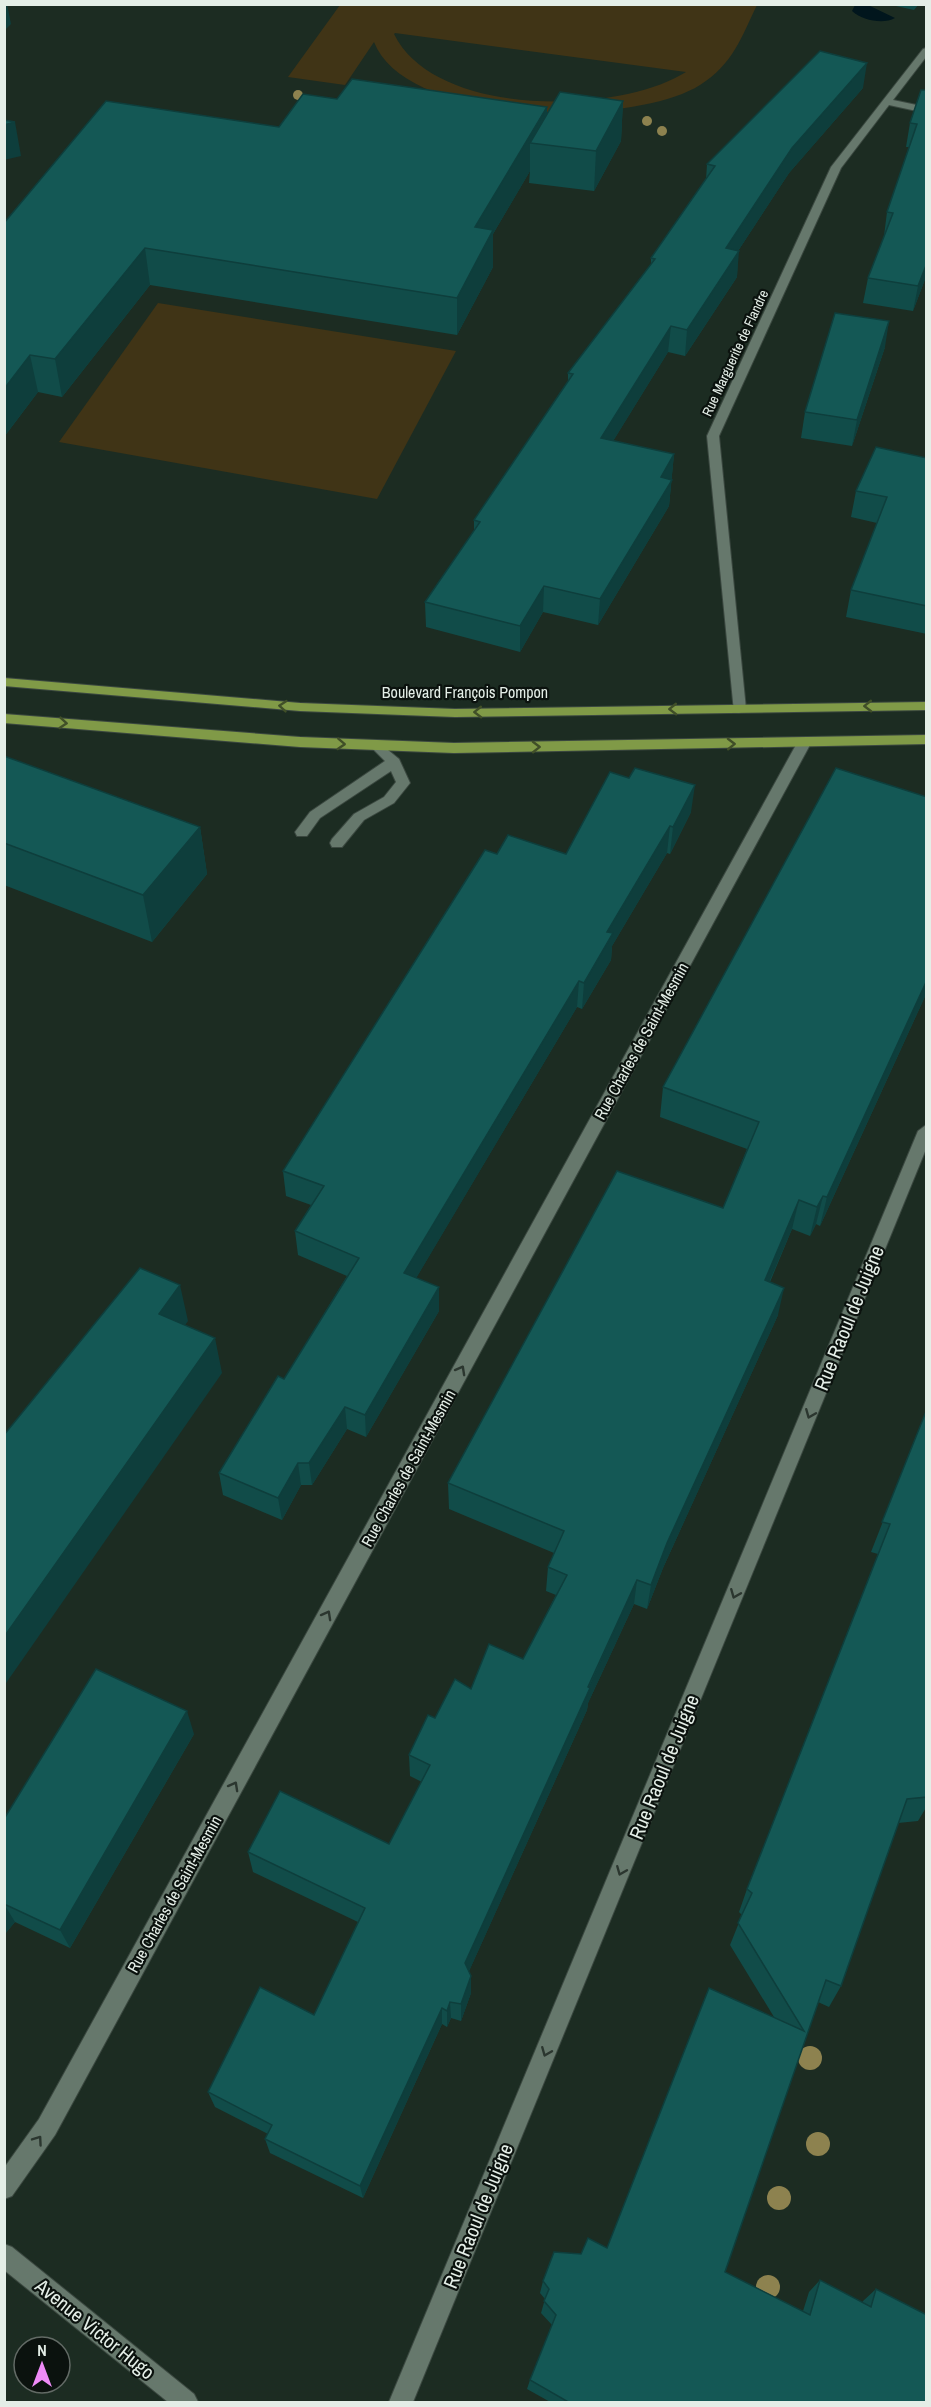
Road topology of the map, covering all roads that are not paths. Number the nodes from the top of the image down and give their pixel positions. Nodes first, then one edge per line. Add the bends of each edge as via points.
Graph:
1 (927, 51) edge
2 (887, 102) junction
3 (927, 110) edge
4 (4, 682) edge
5 (927, 705) edge
6 (739, 708) junction
7 (4, 718) edge
8 (927, 740) edge
9 (804, 744) junction
10 (377, 746) junction
11 (394, 762) junction
12 (302, 832) dead end
13 (337, 843) dead end
14 (927, 1131) edge
15 (4, 2188) edge
16 (4, 2255) edge
17 (186, 2403) edge
18 (401, 2403) edge

1 - 2 street, Rue Marguerite de Flandre
2 - 3 street
2 - 6 street, Rue Marguerite de Flandre via 837,167 713,436
6 -> 4 main road, Boulevard François Pompon via 443,712 300,707
5 -> 6 main road, Boulevard François Pompon
7 -> 10 main road
8 - 9 main road
10 -> 9 main road
15 -> 9 street, Rue Charles de Saint-Mesmin via 47,2127
10 - 11 street
11 - 12 street via 315,815
11 - 13 street via 403,783 389,800 359,817
14 -> 18 street, Rue Raoul de Juigne
16 - 17 street, Avenue Victor Hugo

